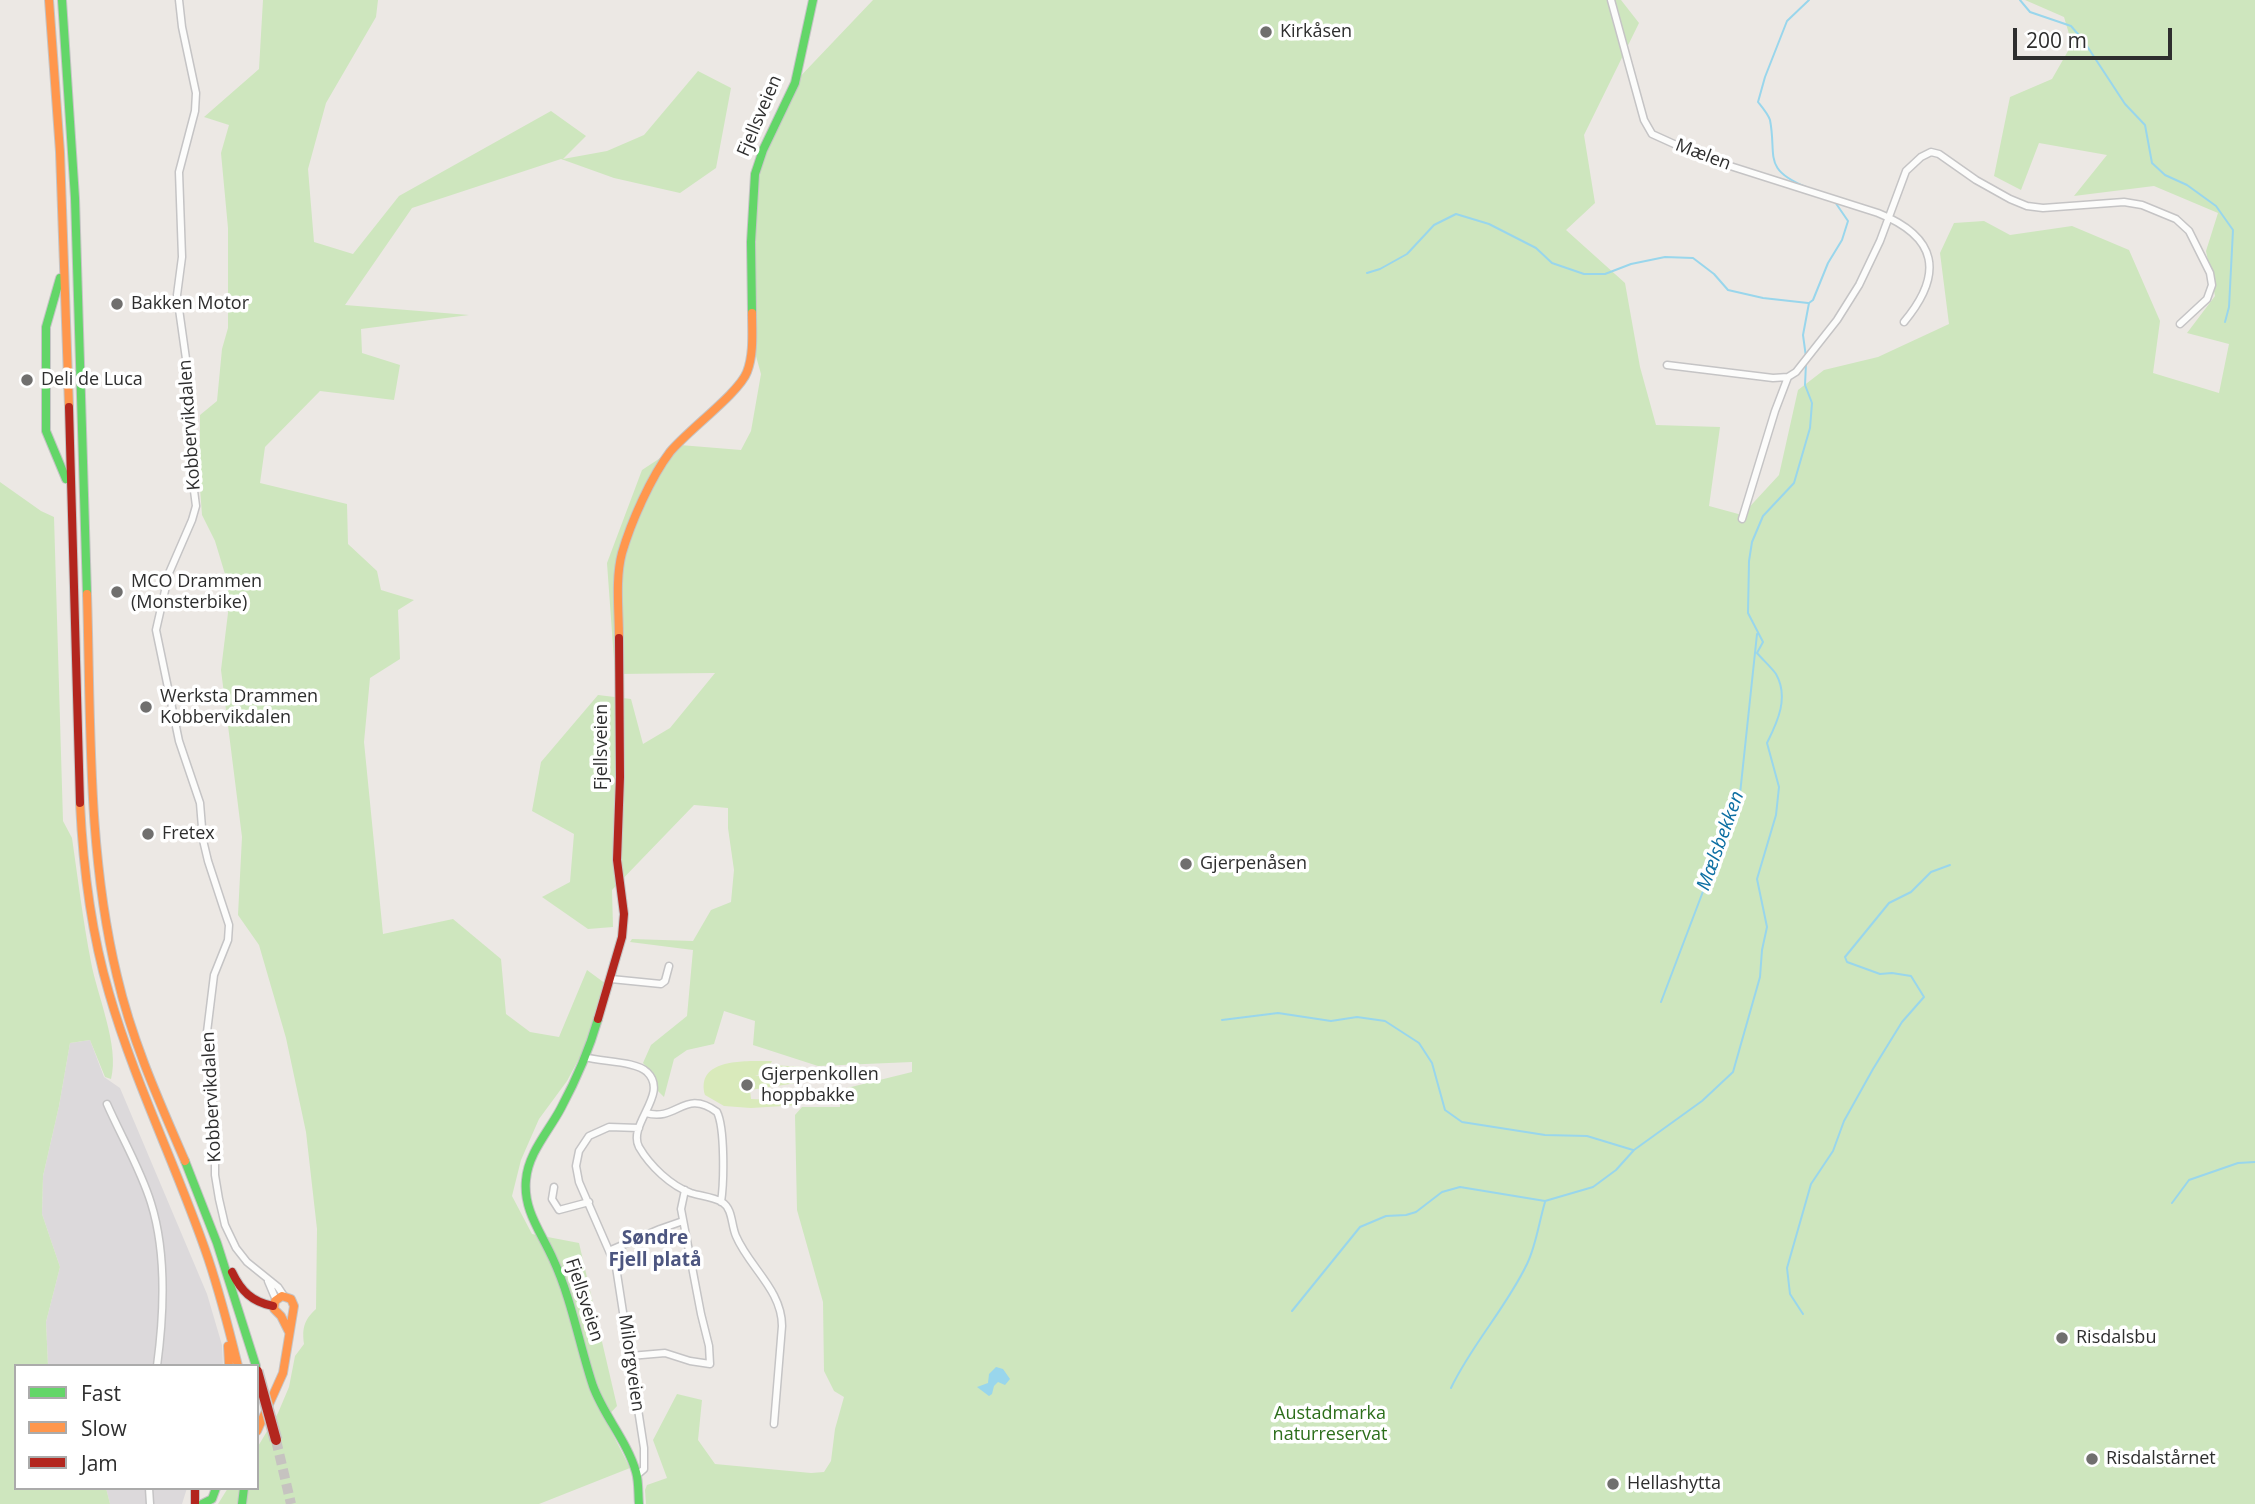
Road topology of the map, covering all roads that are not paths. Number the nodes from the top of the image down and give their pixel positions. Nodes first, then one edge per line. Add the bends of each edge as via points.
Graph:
1 (49, 0) edge
2 (62, 0) edge
3 (179, 0) edge
4 (813, 0) edge
5 (1611, 0) edge
6 (1889, 218) junction
7 (64, 247) junction
8 (1904, 322) dead end
9 (2180, 324) dead end
10 (1667, 365) dead end
11 (1788, 377) junction
12 (1742, 519) dead end
13 (72, 527) junction
14 (669, 966) dead end
15 (611, 979) junction
16 (585, 1057) junction
17 (107, 1104) dead end
18 (646, 1113) junction
19 (639, 1128) junction
20 (555, 1187) dead end
21 (685, 1190) junction
22 (589, 1202) junction
23 (721, 1202) junction
24 (203, 1206) junction
25 (683, 1221) junction
26 (611, 1250) junction
27 (216, 1278) junction
28 (277, 1300) junction
29 (286, 1315) junction
30 (630, 1356) junction
31 (255, 1362) edge
32 (157, 1364) edge
33 (229, 1364) edge
34 (238, 1364) edge
35 (259, 1378) edge
36 (774, 1424) dead end
37 (259, 1428) edge
38 (276, 1440) tunnel mouth
39 (637, 1475) junction
40 (215, 1490) edge
41 (198, 1499) edge
42 (639, 1504) edge

1 - 7 main road
2 - 24 main road via 75,198 97,867 107,935 130,1024
3 - 28 street, Kobbervikdalen via 196,93 178,172 182,257 177,295 188,373 195,506 169,573 156,630 179,741 200,803 203,840 229,925 214,975 207,1032 216,1186 236,1248 278,1287
4 - 15 main road, Fjellsveien via 795,83 763,150 754,183 752,346 747,373 662,463 622,554 617,860 624,925
5 - 6 street, Mælen via 1644,120 1652,134 1705,158
6 - 8 street via 1914,235 1930,260 1922,298
6 - 9 street via 1906,171 1931,152 2027,206 2124,202 2151,208 2186,227 2211,280 2207,299
6 - 11 street via 1853,296 1810,356
7 - 13 main road
7 - 13 main road via 46,327 46,431 65,474
10 - 11 street
11 - 12 street
13 - 27 main road via 81,820 95,937 133,1073
14 - 15 street via 663,984
15 - 16 main road, Fjellsveien
16 - 18 street via 645,1070 653,1082
16 - 39 main road, Fjellsveien via 535,1151 526,1177 526,1196 567,1294 594,1389
17 - 32 street via 151,1203 159,1242 162,1279
18 - 19 street
18 - 23 street via 666,1115 693,1103 717,1112
19 - 21 street via 637,1142 642,1151 672,1183
19 - 22 street, Milorgveien via 604,1128 585,1140 576,1166
20 - 22 street via 552,1199 559,1210
21 - 23 street
21 - 25 street
22 - 26 street, Milorgveien
23 - 36 street via 740,1244 781,1310
24 - 28 main road via 242,1290 255,1302
24 - 31 main road
25 - 26 street
25 - 30 street via 710,1364 665,1353
26 - 30 street, Milorgveien
27 - 33 main road
27 - 34 main road
28 - 29 main road via 275,1312
28 - 29 main road via 293,1302
29 - 37 main road via 287,1356
30 - 39 street, Milorgveien via 644,1457 644,1469
35 - 38 main road, bridge
39 - 42 main road, Fjellsveien
40 - 41 main road via 212,1500

